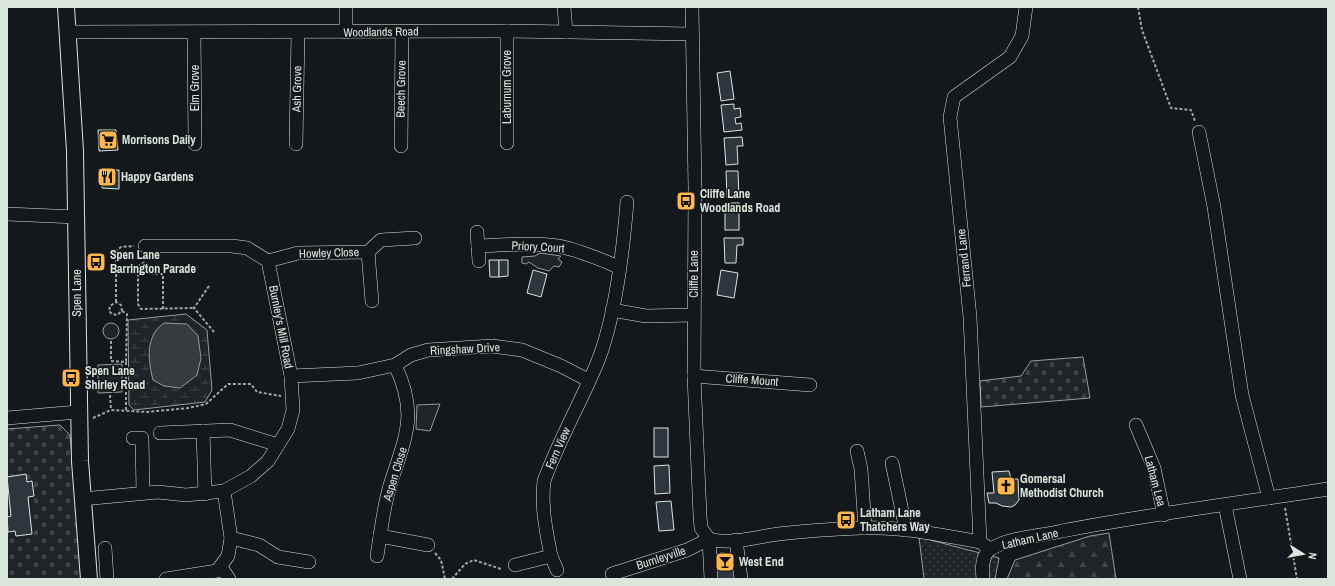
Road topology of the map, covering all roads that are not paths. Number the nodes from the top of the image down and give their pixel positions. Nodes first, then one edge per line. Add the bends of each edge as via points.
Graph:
1 (66, 7) edge
2 (346, 7) edge
3 (564, 7) edge
4 (692, 7) edge
5 (1026, 7) edge
6 (507, 31) junction
7 (69, 32) junction
8 (194, 32) junction
9 (346, 32) junction
10 (402, 32) junction
11 (566, 32) junction
12 (298, 33) junction
13 (692, 34) junction
14 (1199, 132) road end
15 (507, 143) dead end
16 (195, 144) dead end
17 (296, 144) dead end
18 (401, 146) dead end
19 (627, 202) dead end
20 (7, 214) edge
21 (77, 217) junction
22 (477, 232) dead end
23 (415, 238) dead end
24 (145, 246) road end
25 (478, 246) junction
26 (368, 252) junction
27 (268, 261) junction
28 (479, 261) dead end
29 (619, 267) junction
30 (372, 301) dead end
31 (612, 310) junction
32 (694, 316) junction
33 (395, 365) junction
34 (291, 376) junction
35 (694, 376) junction
36 (588, 380) junction
37 (810, 385) dead end
38 (7, 418) edge
39 (79, 419) junction
40 (1136, 425) dead end
41 (203, 431) junction
42 (160, 433) dead end
43 (132, 438) dead end
44 (278, 445) junction
45 (857, 451) dead end
46 (892, 462) dead end
47 (1328, 489) edge
48 (224, 491) junction
49 (143, 493) junction
50 (205, 494) junction
51 (1269, 498) junction
52 (82, 499) junction
53 (1225, 505) junction
54 (1164, 515) junction
55 (865, 528) junction
56 (906, 530) junction
57 (380, 536) junction
58 (230, 538) junction
59 (709, 539) junction
60 (736, 540) junction
61 (428, 545) dead end
62 (985, 546) junction
63 (105, 548) dead end
64 (377, 556) dead end
65 (551, 556) junction
66 (309, 562) dead end
67 (515, 565) dead end
68 (221, 567) junction
69 (556, 570) dead end
70 (612, 574) dead end
71 (89, 579) edge
72 (107, 579) edge
73 (166, 579) edge
74 (229, 579) edge
75 (710, 579) edge
76 (741, 579) edge
77 (983, 579) edge
78 (1240, 579) edge

1 - 7 main road, Spen Lane
2 - 9 street
3 - 11 street
4 - 13 street, Cliffe Lane
5 - 62 street, Ferrand Lane via 1022,36 1010,57 954,97 950,117 970,317
6 - 10 street, Woodlands Road
6 - 11 street, Woodlands Road
6 - 15 street, Laburnum Grove
7 - 8 street, Woodlands Road
7 - 21 main road, Spen Lane
8 - 12 street, Woodlands Road
8 - 16 street, Elm Grove
9 - 10 street, Woodlands Road
9 - 12 street, Woodlands Road
10 - 18 street, Beech Grove
11 - 13 street, Woodlands Road
12 - 17 street, Ash Grove
13 - 32 street, Cliffe Lane
14 - 51 street via 1242,395
19 - 29 street, Fern View
20 - 21 street
21 - 39 main road, Spen Lane
22 - 25 street
23 - 26 street, Howley Close via 381,240
24 - 27 street via 232,246 247,248
25 - 28 street
25 - 29 street, Priory Court via 558,246
26 - 27 street, Howley Close via 298,253
26 - 30 street, Howley Close
27 - 34 street, Burnley's Mill Road
29 - 31 street, Fern View
31 - 32 street via 646,316
31 - 36 street, Fern View via 598,361
32 - 35 street, Cliffe Lane
33 - 34 street, Ringshaw Drive via 358,373
33 - 36 street, Ringshaw Drive via 411,355 428,350 452,347 505,347 540,357
33 - 57 street, Aspen Close via 405,392 408,422 404,444 390,484
34 - 44 street, Burnley's Mill Road via 293,410 288,428
35 - 37 street, Cliffe Mount
35 - 59 street, Cliffe Lane via 701,528
36 - 65 street, Fern View via 544,481 542,501
38 - 39 street
39 - 52 main road, Spen Lane
40 - 54 street, Latham Lea via 1154,468
41 - 42 street
41 - 44 street via 230,430
41 - 50 street
43 - 49 street via 142,438
44 - 48 street, Burnley's Mill Road via 268,460 251,476
45 - 55 street via 861,469
46 - 56 street
47 - 51 street, Latham Lane
48 - 50 street, Burnley's Mill Road
48 - 58 street
49 - 50 street, Burnley's Mill Road
49 - 52 street, Burnley's Mill Road
51 - 53 street, Latham Lane
52 - 71 main road, Spen Lane
53 - 54 street, Latham Lane
53 - 78 street
54 - 62 street, Latham Lane via 1088,526
55 - 56 street, Latham Lane
55 - 60 street, Latham Lane
56 - 62 street, Latham Lane
57 - 61 street
57 - 64 street, Aspen Close
58 - 66 street via 259,545 278,557
58 - 68 street via 228,556
59 - 60 street, Latham Lane
59 - 70 street, Burnleyville via 692,548
59 - 75 street
60 - 76 street
62 - 77 street
63 - 72 street
65 - 67 street
65 - 69 street, Fern View
68 - 73 street via 217,571
68 - 74 street

